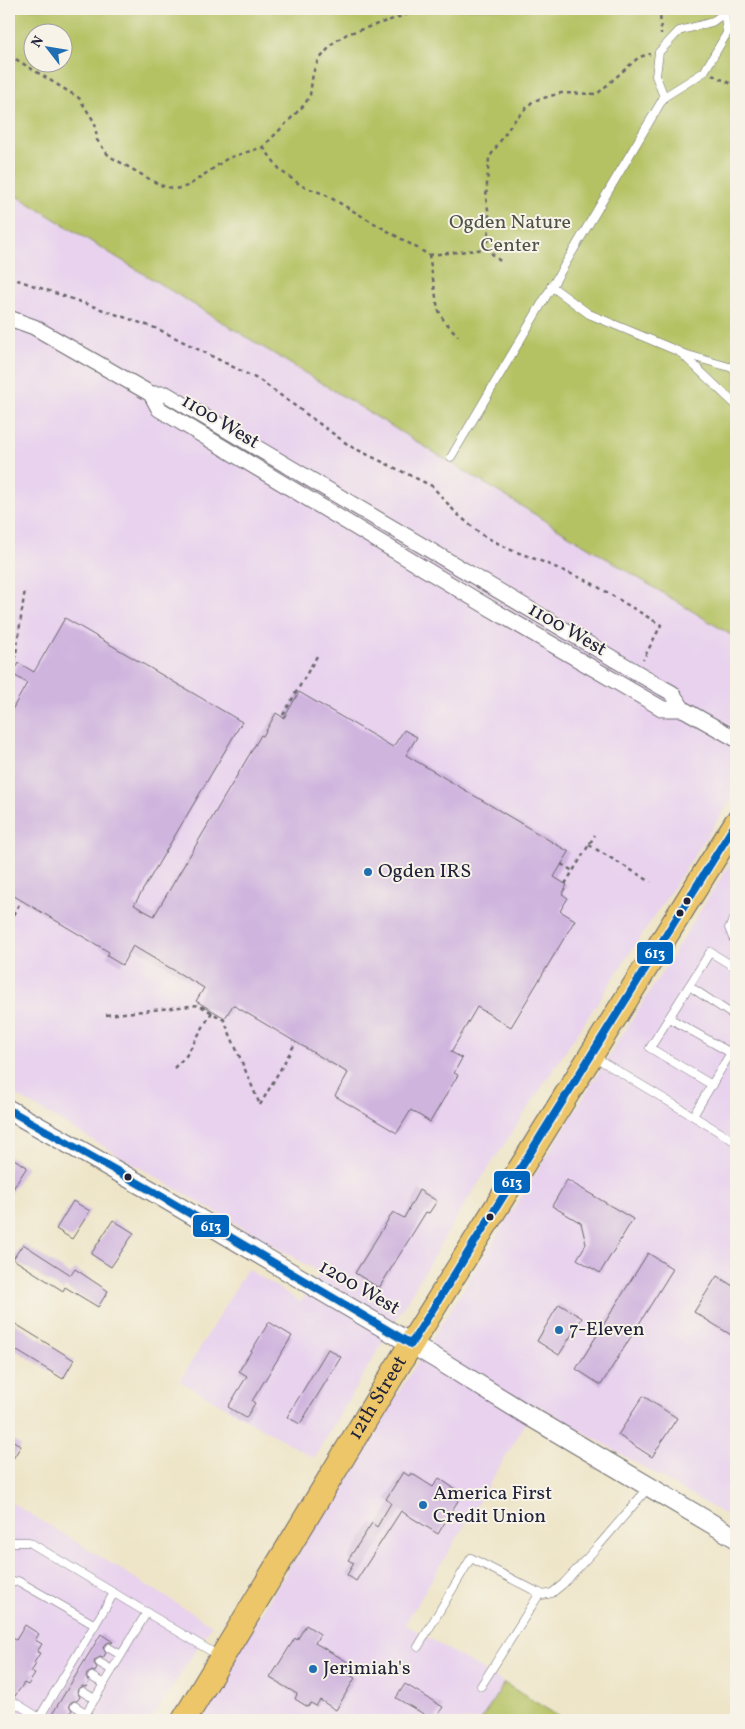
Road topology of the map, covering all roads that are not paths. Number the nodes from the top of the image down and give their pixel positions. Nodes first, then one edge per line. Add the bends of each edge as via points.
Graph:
1 (726, 10) edge
2 (664, 97) junction
3 (552, 286) junction
4 (9, 318) edge
5 (680, 352) junction
6 (736, 369) edge
7 (151, 394) junction
8 (736, 405) edge
9 (451, 457) dead end
10 (638, 674) junction
11 (631, 690) junction
12 (683, 709) junction
13 (736, 739) edge
14 (736, 823) edge
15 (736, 916) edge
16 (736, 940) edge
17 (736, 968) edge
18 (689, 986) junction
19 (736, 1017) edge
20 (669, 1018) junction
21 (736, 1044) edge
22 (731, 1053) junction
23 (591, 1055) junction
24 (712, 1085) junction
25 (9, 1110) edge
26 (692, 1116) junction
27 (736, 1142) edge
28 (411, 1344) junction
29 (649, 1487) junction
30 (736, 1538) edge
31 (9, 1545) edge
32 (9, 1584) edge
33 (114, 1593) junction
34 (540, 1593) junction
35 (147, 1612) junction
36 (95, 1626) junction
37 (88, 1636) junction
38 (97, 1641) dead end
39 (418, 1647) dead end
40 (109, 1648) dead end
41 (79, 1652) junction
42 (121, 1655) junction
43 (87, 1656) dead end
44 (222, 1657) junction
45 (100, 1663) dead end
46 (71, 1665) junction
47 (79, 1670) dead end
48 (112, 1670) junction
49 (92, 1677) dead end
50 (62, 1680) junction
51 (70, 1684) dead end
52 (104, 1684) junction
53 (481, 1686) dead end
54 (83, 1692) dead end
55 (54, 1693) junction
56 (62, 1698) dead end
57 (9, 1699) edge
58 (95, 1699) junction
59 (75, 1706) dead end
60 (86, 1713) junction
61 (41, 1719) edge
62 (82, 1720) edge
63 (184, 1720) edge

1 - 2 lane via 727,33 704,72
1 - 2 lane via 712,22 679,31 659,52 656,76
2 - 3 lane
3 - 5 lane via 590,314
3 - 9 lane
4 - 7 street via 34,326
5 - 6 lane
5 - 8 lane
7 - 10 street, 1100 West via 166,394
7 - 11 street, 1100 West via 159,409
10 - 11 street
10 - 12 street, 1100 West via 672,693
11 - 12 street, 1100 West via 663,709
12 - 13 street, 1100 West
14 - 23 main road, 12th Street
15 - 16 lane via 729,928
17 - 18 lane via 710,952
18 - 19 lane
18 - 20 lane
20 - 22 lane
20 - 24 lane via 650,1048
21 - 22 lane
22 - 24 lane
23 - 26 lane
23 - 28 main road, 12th Street
24 - 26 lane
25 - 28 street, 1200 West
26 - 27 lane
28 - 29 street, 1200 West
28 - 44 main road, 12th Street
29 - 30 street, 1200 West
29 - 34 lane via 563,1584 552,1593
31 - 33 lane via 12,1542 29,1542
32 - 36 lane via 18,1581
33 - 35 lane
33 - 36 lane
34 - 39 lane via 472,1558
34 - 53 lane
35 - 42 lane
35 - 44 lane
36 - 37 lane
37 - 38 lane
37 - 41 lane
40 - 42 lane
41 - 43 lane
41 - 46 lane
42 - 48 lane
44 - 63 main road, 12th Street
45 - 48 lane
46 - 47 lane
46 - 50 lane
48 - 52 lane
49 - 52 lane
50 - 51 lane
50 - 55 lane
52 - 58 lane
54 - 58 lane
55 - 56 lane
55 - 61 lane
57 - 61 lane
58 - 60 lane
59 - 60 lane
60 - 62 lane

